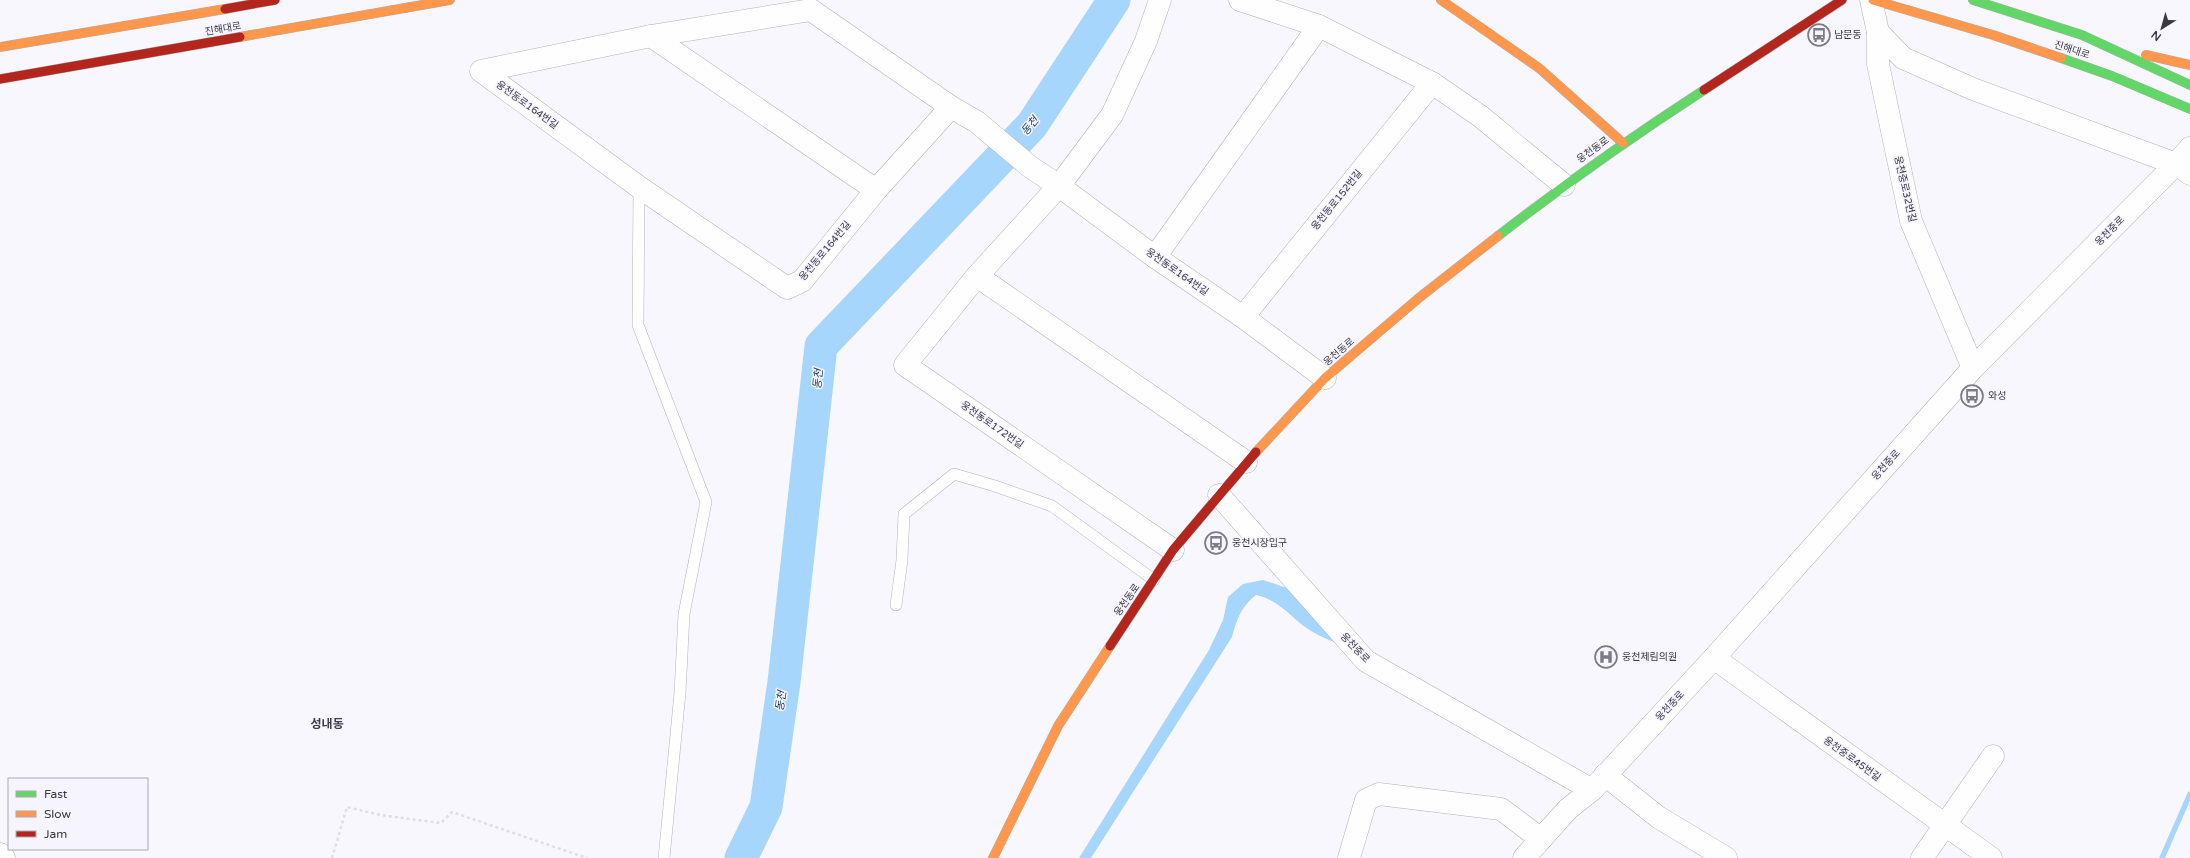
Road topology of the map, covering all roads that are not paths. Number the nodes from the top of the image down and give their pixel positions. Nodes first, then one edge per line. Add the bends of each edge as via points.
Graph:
1 (275, 0) edge
2 (450, 0) edge
3 (1160, 0) edge
4 (1240, 0) edge
5 (1441, 0) edge
6 (1842, 0) edge
7 (1872, 0) edge
8 (1972, 0) edge
9 (1319, 26) junction
10 (1878, 32) junction
11 (651, 36) junction
12 (2105, 46) junction
13 (0, 48) edge
14 (2190, 64) edge
15 (0, 79) edge
16 (1432, 83) junction
17 (2190, 85) edge
18 (952, 107) junction
19 (2189, 108) edge
20 (1623, 142) junction
21 (2185, 162) edge
22 (1564, 185) junction
23 (1059, 186) junction
24 (639, 187) junction
25 (876, 190) junction
26 (1155, 257) junction
27 (977, 276) junction
28 (1243, 317) junction
29 (1973, 368) junction
30 (1325, 378) junction
31 (1246, 462) junction
32 (1219, 495) junction
33 (1173, 550) junction
34 (1154, 580) junction
35 (896, 605) dead end
36 (1714, 658) junction
37 (1993, 756) dead end
38 (1598, 783) junction
39 (1945, 827) junction
40 (1541, 839) junction
41 (0, 854) edge
42 (4, 858) edge
43 (664, 858) edge
44 (993, 858) edge
45 (1349, 858) edge
46 (1524, 858) edge
47 (1726, 858) edge
48 (1922, 858) edge
49 (1991, 858) edge

1 - 13 main road, 진해대로
2 - 15 main road, 진해대로
3 - 23 street via 1146,41 1112,115
4 - 9 street
5 - 20 main road via 1539,68
6 - 20 main road, 웅천동로
7 - 10 street, 웅천중로32번길
7 - 19 main road, 진해대로 via 2085,66
8 - 12 main road, 진해대로 via 2082,35
9 - 16 street
9 - 26 street
10 - 21 street via 1903,58 1973,89
10 - 29 street, 웅천중로32번길 via 1878,64 1911,221
11 - 18 street, 웅천동로164번길 via 811,10
11 - 24 street, 웅천동로164번길 via 481,71
11 - 25 street
12 - 14 main road
12 - 17 main road, 진해대로
16 - 22 street via 1480,116
16 - 28 street, 웅천동로152번길
18 - 23 street, 웅천동로164번길 via 977,122 1029,166
18 - 25 street, 웅천동로164번길
20 - 22 main road, 웅천동로
21 - 29 street, 웅천중로
22 - 30 main road, 웅천동로 via 1420,296
23 - 26 street, 웅천동로164번길
23 - 27 street, 웅천동로172번길
24 - 25 street, 웅천동로164번길 via 787,288 802,281
24 - 43 lane via 638,325 706,502 684,614 680,692
26 - 28 street, 웅천동로164번길
27 - 31 street
27 - 33 street, 웅천동로172번길 via 905,366
28 - 30 street, 웅천동로164번길
29 - 36 street, 웅천중로
30 - 31 main road, 웅천동로
31 - 32 main road, 웅천동로
32 - 33 main road, 웅천동로
32 - 38 street, 웅천중로 via 1366,661
33 - 34 main road, 웅천동로
34 - 35 lane via 1052,506 954,474 904,514 902,560
34 - 44 main road, 웅천동로 via 1058,726
36 - 38 street, 웅천중로
36 - 39 street, 웅천중로45번길
37 - 39 street
38 - 40 street, 웅천중로 via 1568,809
38 - 47 street
39 - 48 street
39 - 49 street, 웅천중로45번길
40 - 45 street via 1501,809 1379,794 1366,800
40 - 46 street, 웅천중로
41 - 42 street

